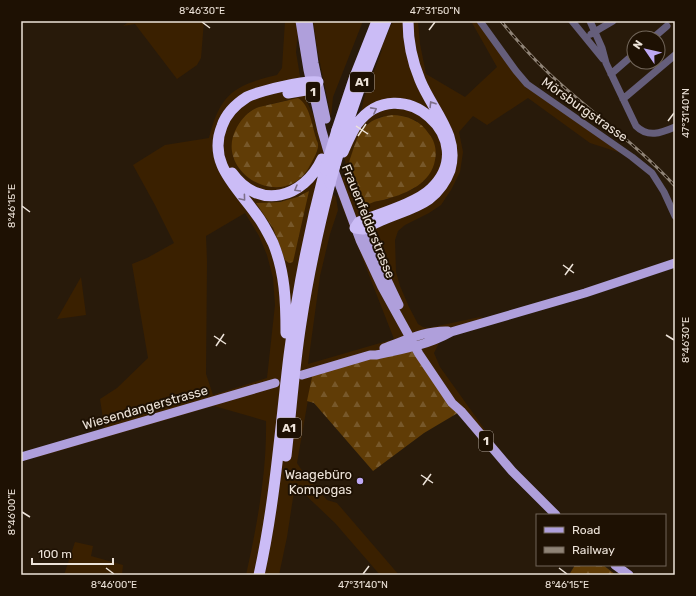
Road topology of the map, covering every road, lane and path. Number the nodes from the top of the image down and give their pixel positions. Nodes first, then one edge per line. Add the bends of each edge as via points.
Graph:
1 (300, 21) edge
2 (308, 21) edge
3 (377, 21) edge
4 (386, 21) edge
5 (408, 21) edge
6 (480, 21) edge
7 (572, 21) edge
8 (590, 21) edge
9 (613, 21) edge
10 (667, 26) dead end
11 (662, 30) edge
12 (595, 32) junction
13 (585, 36) junction
14 (675, 55) edge
15 (626, 61) edge
16 (606, 63) junction
17 (611, 74) junction
18 (313, 84) junction
19 (623, 99) junction
20 (675, 127) edge
21 (342, 148) junction
22 (324, 164) junction
23 (675, 216) edge
24 (359, 226) junction
25 (675, 264) edge
26 (415, 342) junction
27 (287, 373) junction
28 (302, 375) dead end
29 (276, 382) dead end
30 (21, 457) edge
31 (555, 514) edge
32 (616, 566) edge
33 (259, 575) edge
34 (266, 575) edge
35 (629, 575) edge

1 - 18 main road, Frauenfelderstrasse / 1
2 - 18 main road, Frauenfelderstrasse / 1
3 - 22 highway, A1, bridge
4 - 21 highway, A1 via 360,87
24 -> 5 highway via 380,220 432,197 445,181 452,162 452,146 448,131 424,89 415,67
6 - 23 street, Mörsburgstrasse via 527,84 652,173
7 - 13 street
8 - 12 street
9 - 12 street
10 - 11 street
12 - 13 street
12 - 16 street
13 - 16 street
14 - 19 street
15 - 17 street
16 - 17 street
17 - 19 street
22 -> 18 highway via 299,188 287,194 271,195 256,192 241,183 230,170 224,152 228,126 243,107 259,99
18 - 24 main road, Frauenfelderstrasse / 1 via 331,162
18 -> 27 highway via 258,93 243,100 234,106 227,116 218,140 225,173 264,226 279,260 285,295
19 - 20 street via 639,128 651,134 662,133
21 -> 24 highway via 365,116 377,108 393,104 410,106 427,114 438,126 446,145 444,171 430,191
21 - 34 highway, A1, bridge via 330,183 305,297 276,529
22 - 27 highway, A1 via 304,257
24 - 26 main road, Frauenfelderstrasse / 1 via 373,269
25 - 26 main road via 451,332 442,337
26 - 28 main road via 376,351
26 - 31 main road, Frauenfelderstrasse / 1 via 457,400 461,411 512,471
27 - 33 highway, A1 via 272,507
29 - 30 main road, Wiesendangerstrasse
32 - 35 main road

